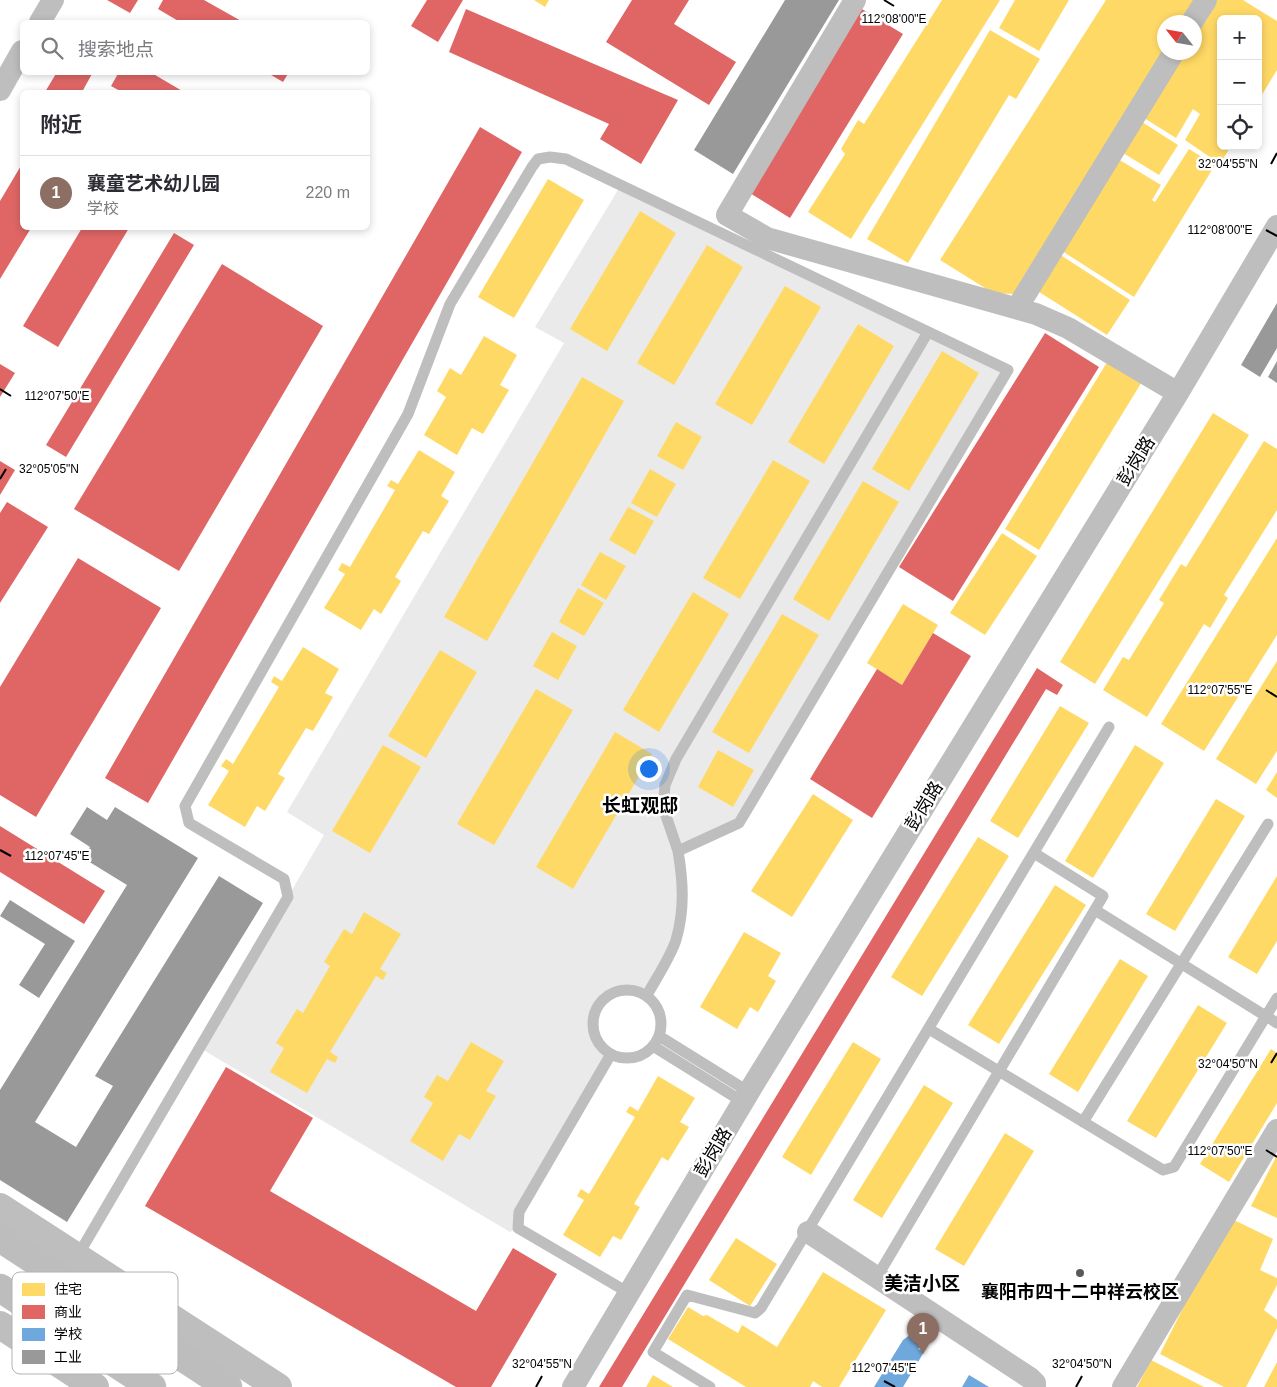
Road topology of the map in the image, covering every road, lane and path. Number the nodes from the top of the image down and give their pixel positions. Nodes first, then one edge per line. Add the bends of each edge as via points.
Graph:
1 (53, 0) edge
2 (855, 0) edge
3 (1206, 0) edge
4 (1196, 15) edge
5 (41, 20) edge
6 (20, 55) edge
7 (1169, 60) edge
8 (0, 90) edge
9 (1277, 226) edge
10 (1017, 308) junction
11 (928, 332) junction
12 (1178, 393) junction
13 (1109, 727) dead end
14 (1268, 824) dead end
15 (678, 850) junction
16 (1034, 853) junction
17 (1095, 910) junction
18 (1182, 964) junction
19 (647, 995) junction
20 (1277, 998) edge
21 (1266, 1016) junction
22 (1277, 1023) edge
23 (929, 1029) junction
24 (656, 1041) junction
25 (611, 1054) junction
26 (999, 1071) junction
27 (746, 1097) junction
28 (1084, 1122) junction
29 (1277, 1130) edge
30 (0, 1207) edge
31 (808, 1232) junction
32 (0, 1238) edge
33 (77, 1257) junction
34 (52, 1272) edge
35 (100, 1272) edge
36 (876, 1277) junction
37 (0, 1288) edge
38 (629, 1293) junction
39 (12, 1296) edge
40 (178, 1322) edge
41 (0, 1325) edge
42 (12, 1333) edge
43 (178, 1354) edge
44 (75, 1374) edge
45 (132, 1374) edge
46 (95, 1387) edge
47 (152, 1387) edge
48 (228, 1387) edge
49 (278, 1387) edge
50 (573, 1387) edge
51 (710, 1387) edge
52 (1035, 1387) edge
53 (1123, 1387) edge

1 - 5 street
2 - 10 street via 727,215 767,238
3 - 4 street
6 - 8 street
7 - 10 street
9 - 12 street, 彭岗路
10 - 12 street via 1068,328
11 - 15 lane via 676,759 665,785 663,807
11 - 15 lane via 1008,370 739,823
11 - 33 lane via 566,159 538,159 450,304 408,414 185,806 190,824 284,879 288,897
12 - 27 street, 彭岗路
13 - 16 lane
14 - 18 lane
15 - 19 lane via 683,911 676,941
16 - 17 lane via 1103,896
16 - 23 lane
17 - 18 lane
17 - 26 lane
18 - 21 lane
18 - 28 lane
19 - 24 lane via 660,1014 662,1025
19 - 25 lane via 632,990 615,991 598,1006 593,1016 594,1033 602,1048
20 - 21 lane
21 - 22 lane
21 - 28 lane via 1174,1168 1163,1170
23 - 26 lane
23 - 31 lane
24 - 25 lane via 644,1054 622,1058
24 - 27 lane
25 - 38 lane via 518,1212 518,1228
26 - 28 lane
26 - 36 lane
27 - 38 street, 彭岗路
29 - 53 street
30 - 33 street
31 - 36 street
31 - 51 lane via 755,1314 687,1295 653,1352
32 - 34 highway
33 - 35 street
36 - 52 street via 1030,1378
37 - 39 highway
38 - 50 street, 彭岗路
40 - 49 street
41 - 42 street
43 - 48 highway
44 - 46 street
45 - 47 highway

